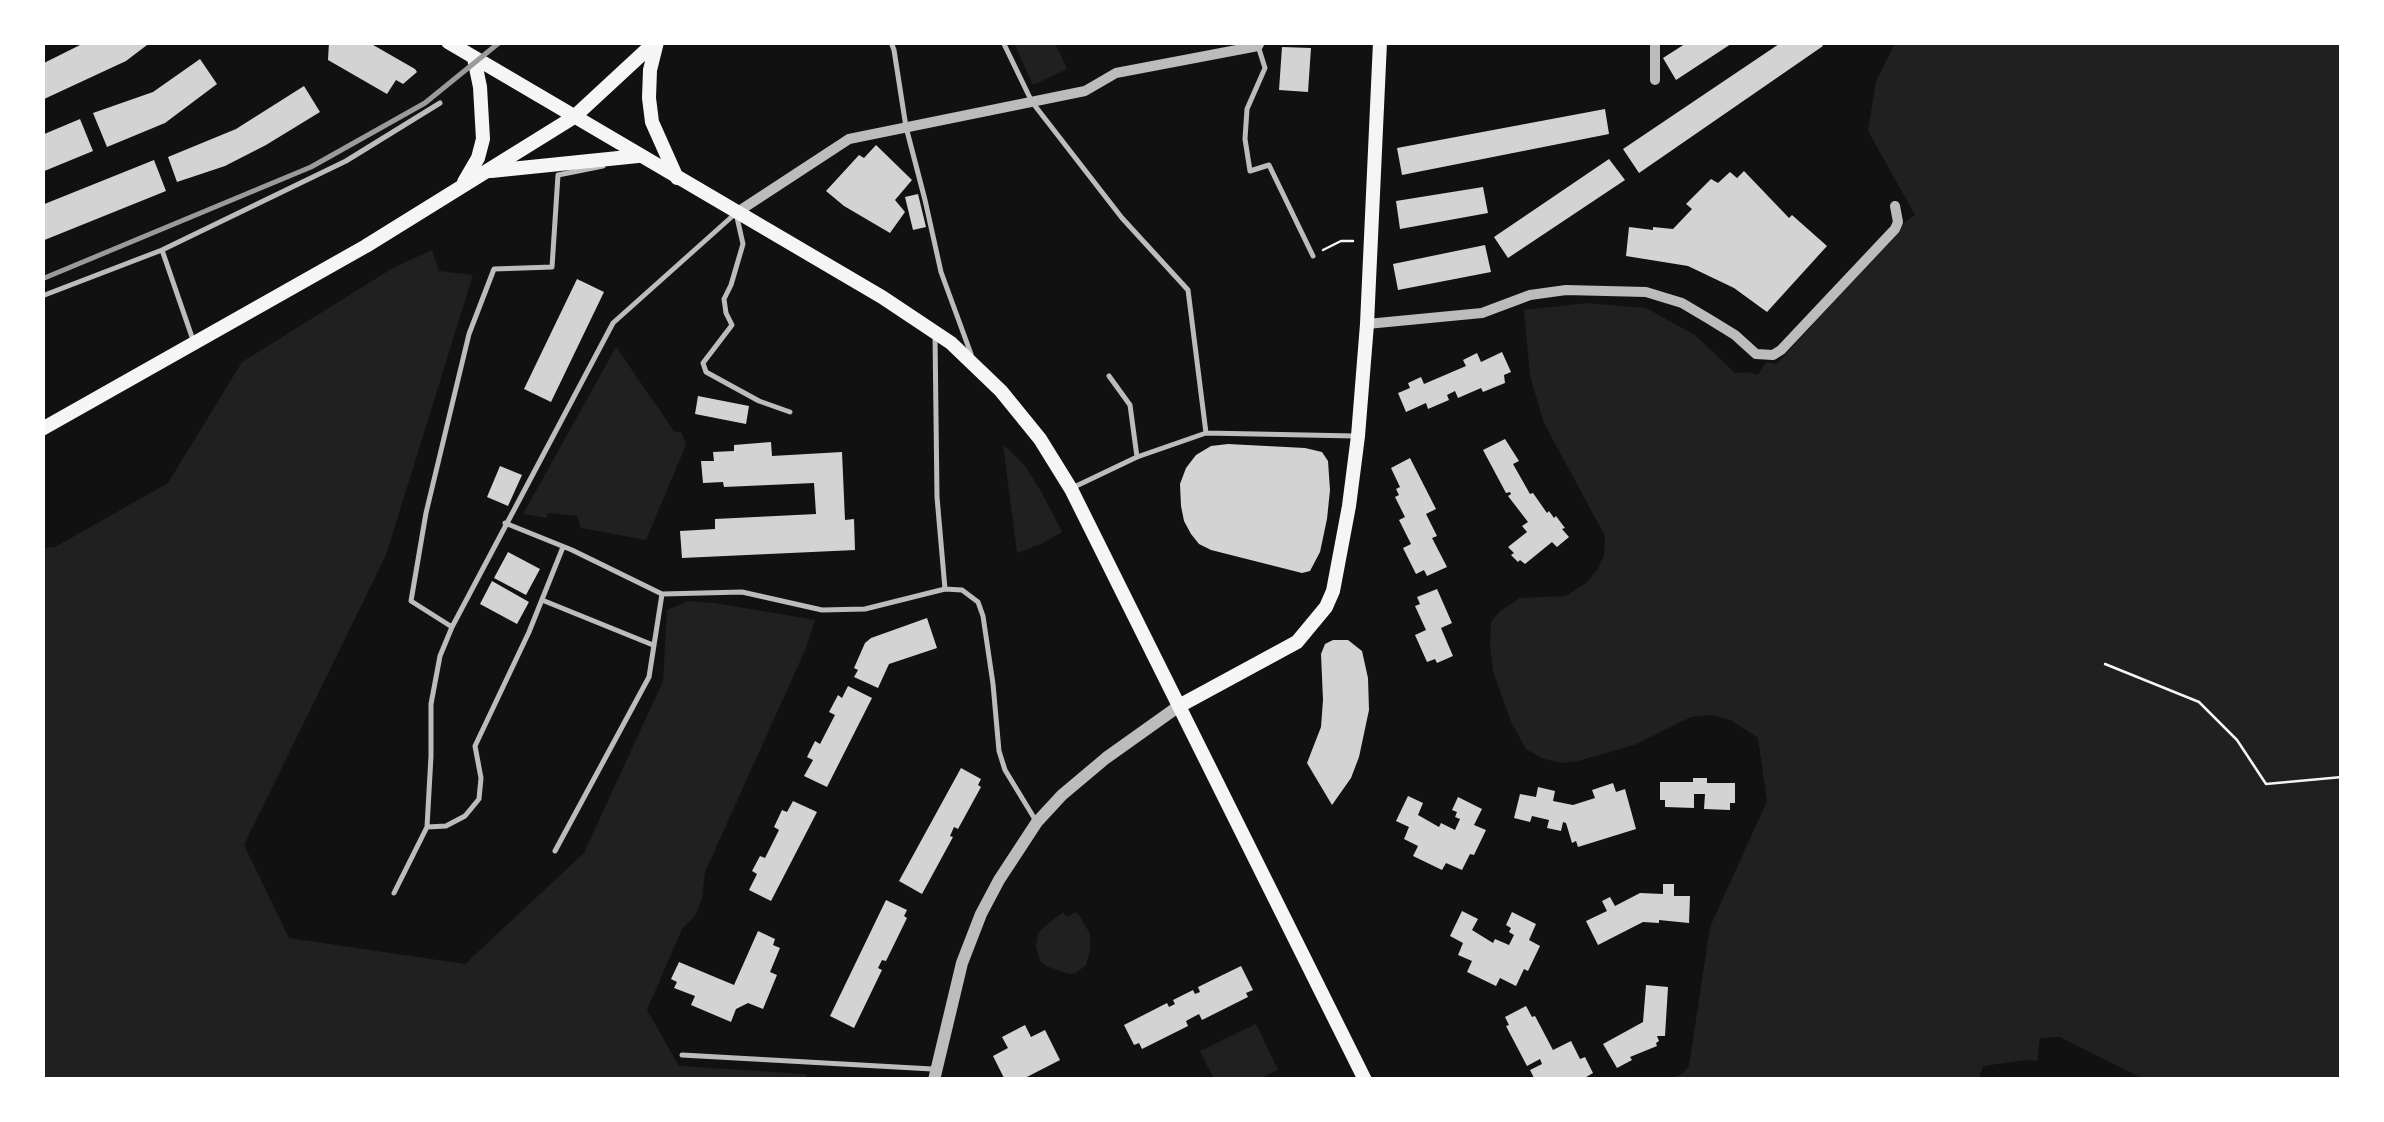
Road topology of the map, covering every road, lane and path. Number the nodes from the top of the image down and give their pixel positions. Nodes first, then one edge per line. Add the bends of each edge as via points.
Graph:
1 (448, 42) edge
2 (656, 42) edge
3 (891, 42) edge
4 (1004, 42) edge
5 (1380, 42) edge
6 (1655, 42) edge
7 (1259, 44) edge
8 (474, 58) junction
9 (1655, 80) dead end
10 (1032, 102) junction
11 (440, 103) dead end
12 (574, 117) junction
13 (906, 128) junction
14 (641, 157) junction
15 (487, 171) junction
16 (677, 178) junction
17 (462, 187) junction
18 (1894, 206) dead end
19 (736, 214) junction
20 (1341, 241) dead end
21 (162, 250) junction
22 (1313, 256) joint
23 (42, 296) edge
24 (1367, 324) junction
25 (935, 332) junction
26 (194, 343) junction
27 (975, 366) junction
28 (1108, 376) dead end
29 (790, 412) dead end
30 (42, 429) edge
31 (1206, 432) junction
32 (1358, 436) junction
33 (1137, 457) junction
34 (1071, 489) junction
35 (505, 523) junction
36 (562, 548) junction
37 (945, 589) junction
38 (662, 594) junction
39 (542, 600) junction
40 (452, 627) junction
41 (653, 645) junction
42 (2105, 664) dead end
43 (1179, 706) junction
44 (2342, 778) edge
45 (1037, 822) junction
46 (428, 826) junction
47 (555, 852) dead end
48 (394, 893) dead end
49 (682, 1055) dead end
50 (934, 1074) edge
51 (1365, 1080) edge

1 - 8 main road
2 - 12 main road
2 - 16 main road via 648,98
3 - 13 lane
4 - 10 lane
5 - 24 main road
6 - 9 street
7 - 10 street via 1116,74 1086,91
7 - 22 lane via 1264,68 1244,139 1250,171 1269,164
8 - 12 main road
8 - 17 main road via 484,139
10 - 13 street
10 - 31 lane via 1188,290
11 - 21 lane via 346,160
12 - 14 main road
12 - 15 main road
13 - 19 street via 849,139
13 - 27 lane via 941,272
14 - 15 main road
14 - 16 main road
14 - 40 lane via 558,175 552,267 494,269 465,352 411,601
15 - 17 main road
16 - 19 main road
17 - 26 main road
18 - 24 street via 1895,229 1773,356 1756,354 1682,303 1646,292 1530,294 1482,312
19 - 25 main road
19 - 29 lane via 742,244 724,299 732,325 703,363 706,372
19 - 35 lane via 613,323
20 - 22 path
21 - 23 lane
21 - 26 lane
24 - 32 main road
25 - 27 main road
25 - 37 lane
26 - 30 main road
27 - 34 main road via 1040,439
28 - 33 lane via 1130,405
31 - 32 lane
31 - 33 lane
32 - 43 main road via 1326,607 1297,642
33 - 34 lane
34 - 43 main road
35 - 36 lane
35 - 40 lane
36 - 38 lane
36 - 39 lane
37 - 38 lane via 865,609 822,610 742,592
37 - 45 lane via 962,590 978,602 999,751
38 - 41 lane
39 - 41 lane
39 - 46 lane via 475,746 479,799 465,816
40 - 46 lane via 431,704
41 - 47 lane via 649,677
42 - 44 path via 2199,702 2237,740 2266,784
43 - 45 street via 1106,758
43 - 51 main road
45 - 50 street via 981,914
46 - 48 lane
49 - 50 lane

